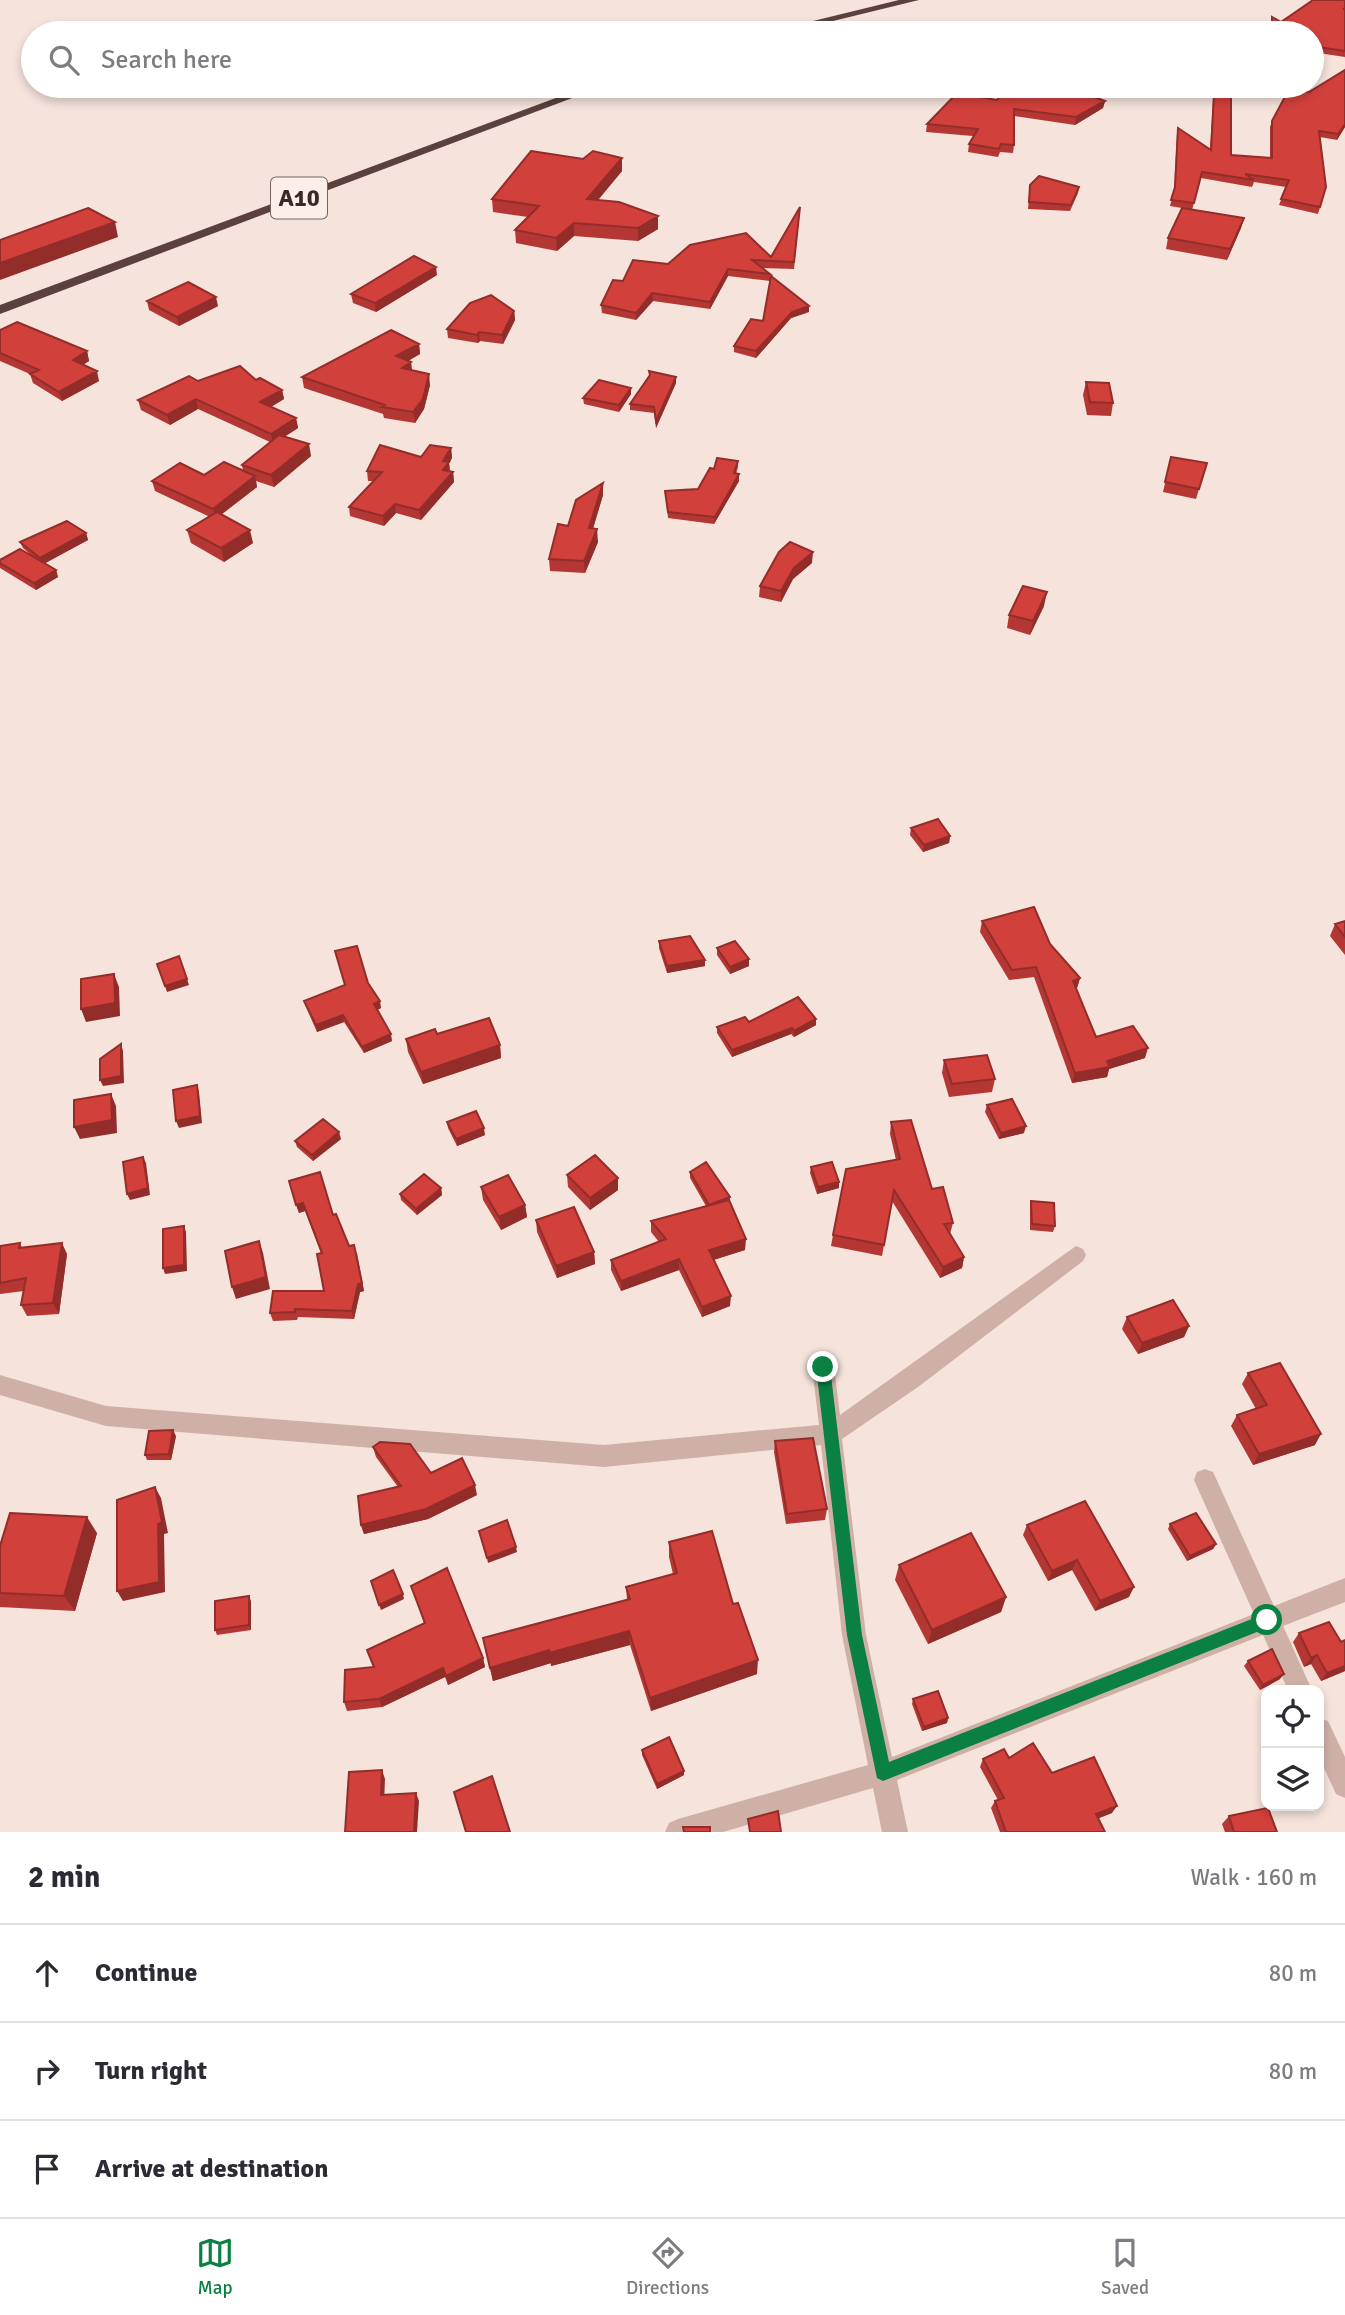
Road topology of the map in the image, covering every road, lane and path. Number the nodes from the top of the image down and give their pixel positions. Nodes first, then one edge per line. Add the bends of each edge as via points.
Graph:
1 (913, 0) edge
2 (822, 21) edge
3 (566, 98) edge
4 (0, 310) edge
5 (1076, 1255) dead end
6 (823, 1367) dead end
7 (0, 1385) edge
8 (831, 1434) junction
9 (1205, 1480) dead end
10 (1345, 1590) edge
11 (1267, 1620) junction
12 (1298, 1685) edge
13 (1324, 1741) edge
14 (883, 1773) junction
15 (1345, 1785) edge
16 (678, 1832) edge
17 (895, 1832) edge

1 - 2 highway
3 - 4 highway, A10
5 - 8 street
6 - 8 street
7 - 8 street via 106,1416 604,1455
8 - 14 street via 854,1635
9 - 11 street
10 - 11 street
11 - 12 street
11 - 14 street
13 - 15 street
14 - 16 street
14 - 17 street

